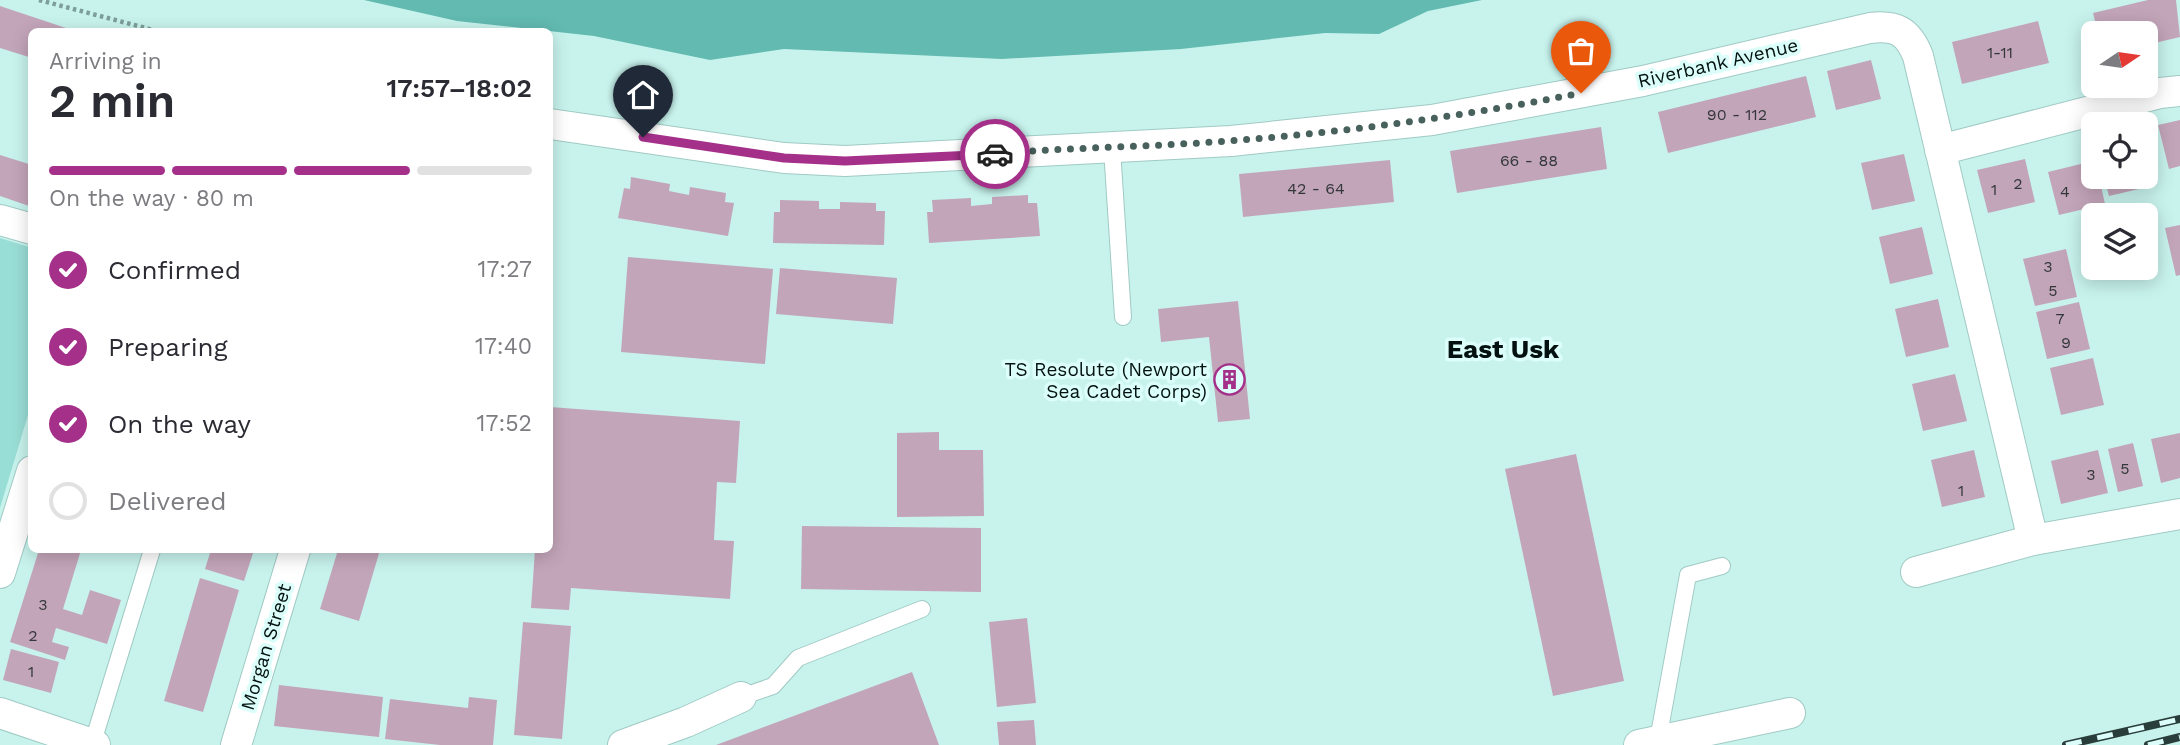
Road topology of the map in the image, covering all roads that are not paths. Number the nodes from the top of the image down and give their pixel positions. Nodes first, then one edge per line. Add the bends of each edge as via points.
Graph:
1 (2180, 92) edge
2 (553, 124) edge
3 (1112, 149) junction
4 (1940, 150) junction
5 (0, 220) edge
6 (28, 228) edge
7 (1123, 317) dead end
8 (28, 484) edge
9 (2180, 514) edge
10 (2033, 540) junction
11 (151, 553) edge
12 (294, 553) edge
13 (1722, 566) dead end
14 (1916, 572) dead end
15 (0, 573) edge
16 (922, 609) dead end
17 (741, 697) joint
18 (0, 713) edge
19 (1790, 713) dead end
20 (1648, 743) edge
21 (94, 745) edge
22 (236, 745) edge
23 (623, 745) edge

1 - 4 street via 2160,93
2 - 3 street, Riverbank Avenue via 784,158 845,161
3 - 4 street, Riverbank Avenue via 1432,120 1643,81 1886,26 1911,38
3 - 7 lane
4 - 10 street, Riverbank Avenue
5 - 6 street
8 - 15 street
9 - 10 street
10 - 14 street
11 - 21 lane
12 - 22 street, Morgan Street
13 - 20 lane via 1688,575
16 - 17 lane via 798,658 773,686
17 - 23 street
18 - 21 street
19 - 20 street

